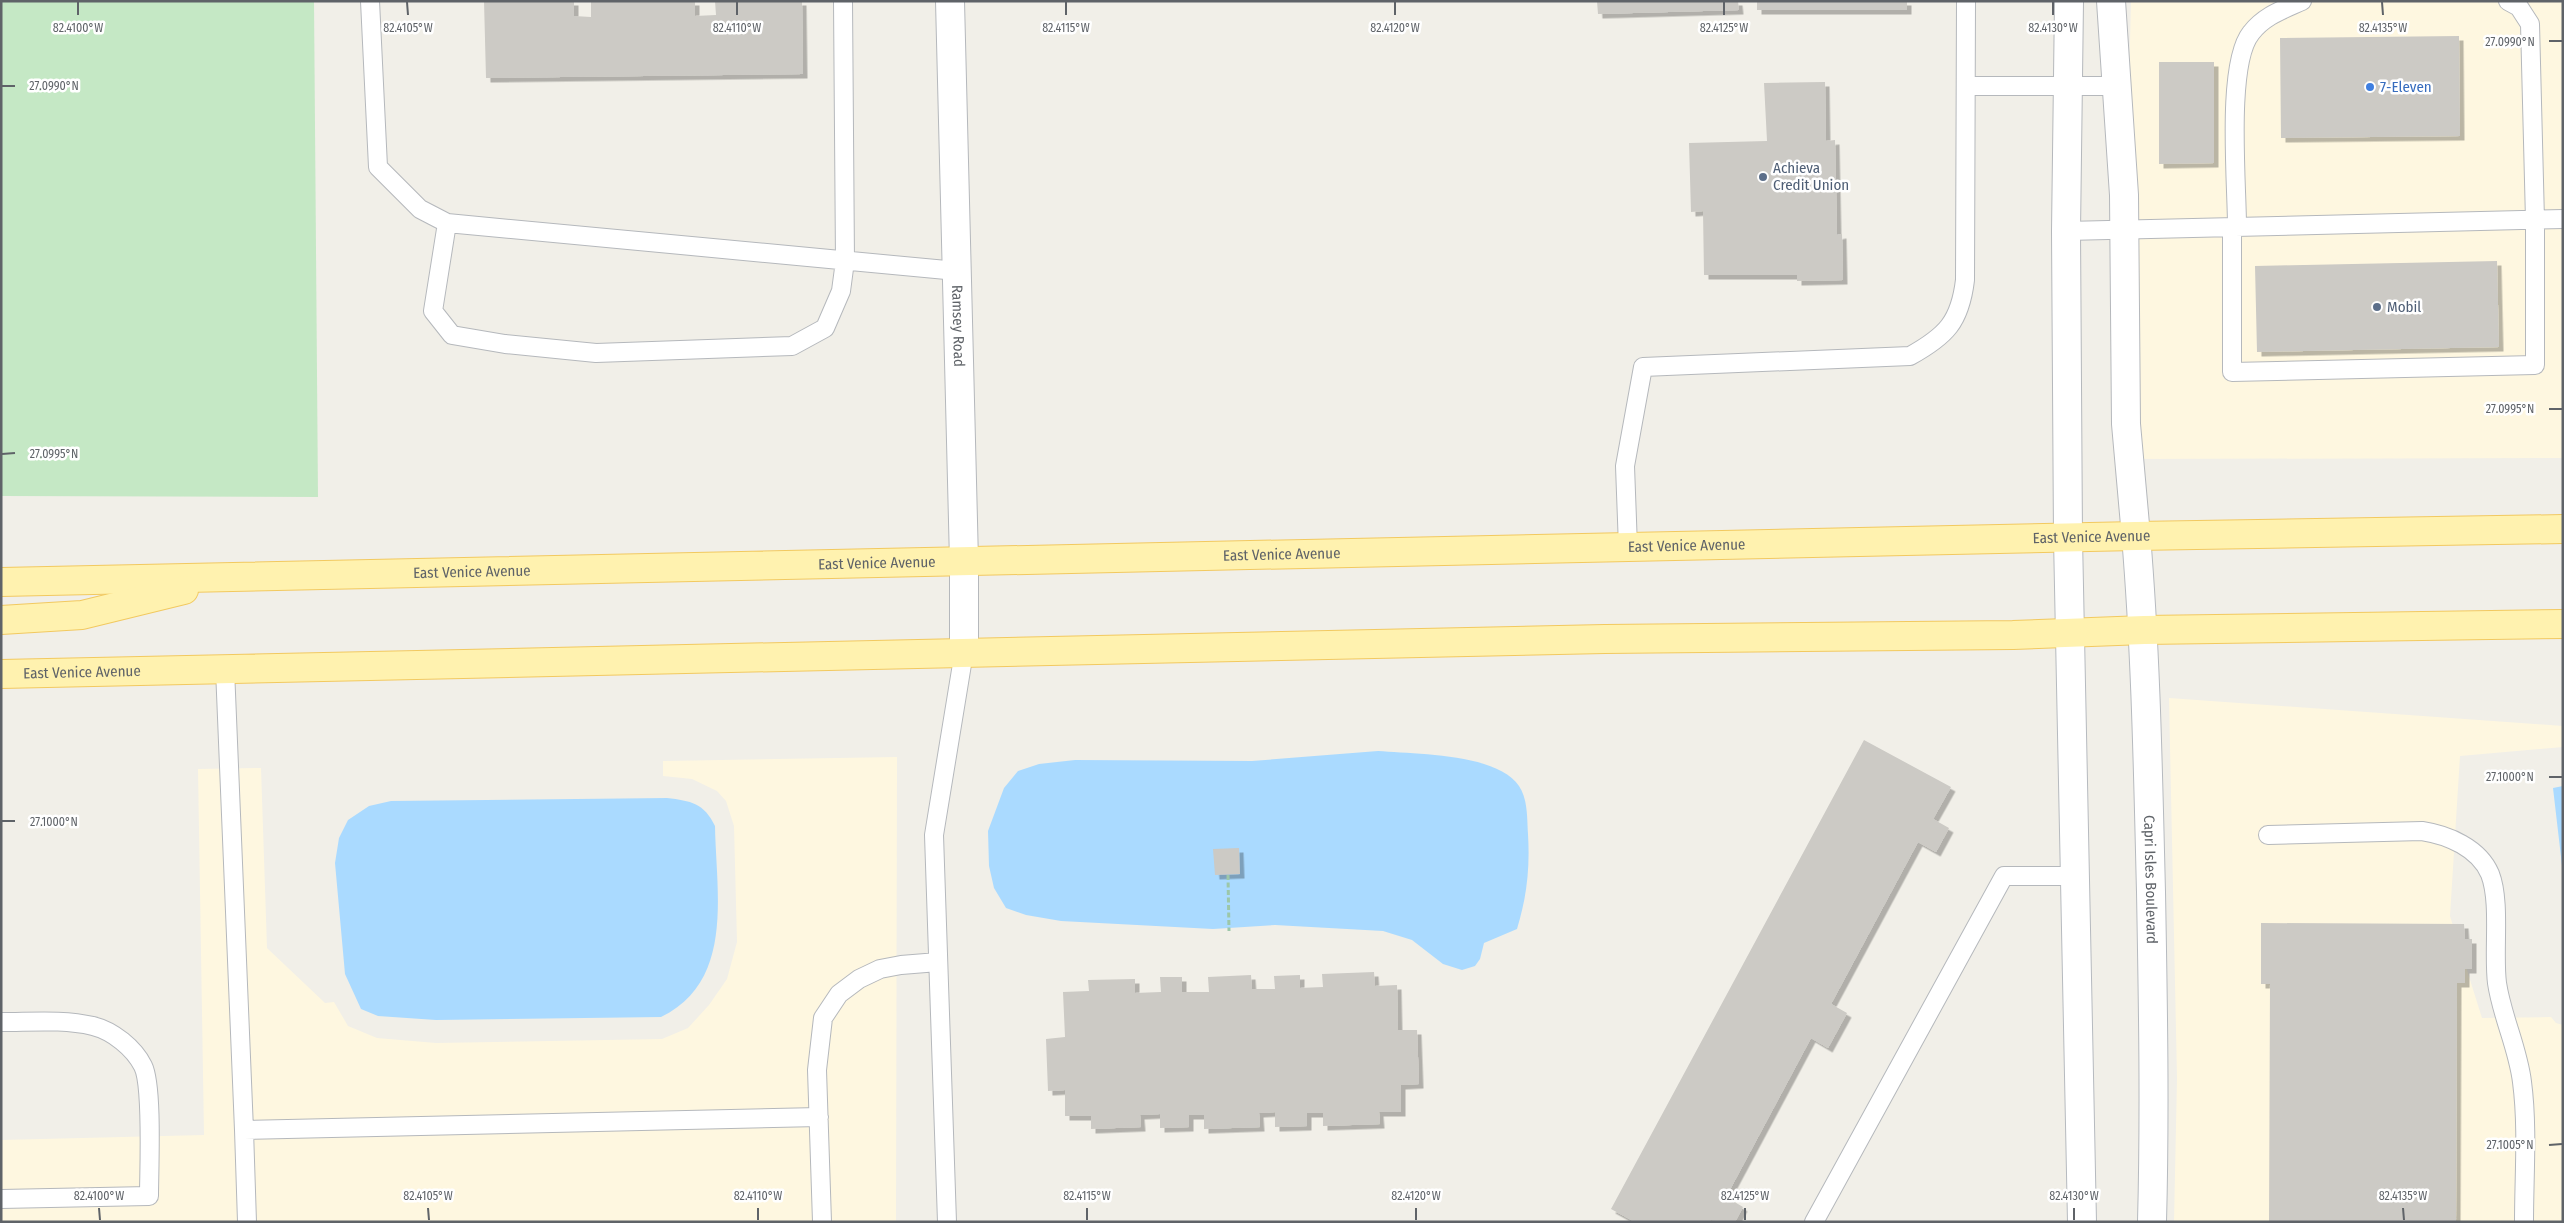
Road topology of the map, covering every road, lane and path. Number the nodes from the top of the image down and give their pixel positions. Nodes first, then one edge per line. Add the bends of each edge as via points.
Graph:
1 (370, 1) edge
2 (843, 1) edge
3 (950, 1) edge
4 (1966, 1) edge
5 (2069, 1) edge
6 (2111, 1) edge
7 (2302, 1) edge
8 (2508, 1) edge
9 (1966, 86) junction
10 (2068, 86) junction
11 (2117, 86) junction
12 (2563, 219) edge
13 (2535, 220) junction
14 (448, 223) junction
15 (2234, 226) junction
16 (2124, 229) junction
17 (2066, 232) junction
18 (845, 261) junction
19 (956, 271) junction
20 (2563, 530) edge
21 (2136, 536) junction
22 (2068, 538) junction
23 (1628, 547) junction
24 (964, 561) junction
25 (234, 578) junction
26 (1, 582) edge
27 (1, 620) edge
28 (2563, 624) edge
29 (2144, 630) junction
30 (2070, 634) junction
31 (964, 652) junction
32 (225, 669) junction
33 (1, 674) edge
34 (2268, 835) dead end
35 (1228, 875) dead end
36 (2075, 876) junction
37 (1229, 931) dead end
38 (938, 962) junction
39 (1, 1022) edge
40 (819, 1117) junction
41 (244, 1130) junction
42 (1, 1199) edge
43 (246, 1222) edge
44 (822, 1222) edge
45 (947, 1222) edge
46 (1814, 1222) edge
47 (2082, 1222) edge
48 (2152, 1222) edge
49 (2524, 1222) edge

1 - 14 lane via 378,167 420,209
2 - 18 lane
3 - 19 street, Ramsey Road
4 - 9 lane
5 - 10 street
6 - 11 street, Capri Isles Boulevard
7 - 15 lane via 2264,18 2249,35 2244,48 2236,100
8 - 13 lane via 2519,7 2530,24
9 - 10 lane
9 - 23 lane via 1964,280 1962,305 1950,325 1934,343 1910,356 1643,367 1626,466
10 - 11 lane
10 - 17 street
11 - 16 street, Capri Isles Boulevard
12 - 13 lane
13 - 15 lane
13 - 15 lane via 2535,365 2232,372
14 - 18 lane
14 - 18 lane via 433,311 452,335 596,354 792,346 824,328 841,291
15 - 16 lane
16 - 17 lane
16 - 21 street, Capri Isles Boulevard via 2126,424
17 - 22 street
18 - 19 lane
19 - 24 street, Ramsey Road
20 - 21 main road, East Venice Avenue
21 - 22 main road, East Venice Avenue
21 - 29 street, Capri Isles Boulevard
22 - 23 main road, East Venice Avenue
22 - 30 street
23 - 24 main road, East Venice Avenue
24 - 25 main road, East Venice Avenue
24 - 31 street, Ramsey Road
25 - 26 main road, East Venice Avenue
25 - 27 main road via 82,615
28 - 29 main road, East Venice Avenue
29 - 30 main road, East Venice Avenue
29 - 48 street, Capri Isles Boulevard via 2154,1069
30 - 31 main road, East Venice Avenue via 1606,639
30 - 36 street
31 - 32 main road, East Venice Avenue
31 - 38 lane via 934,834
32 - 33 main road, East Venice Avenue
32 - 41 lane
34 - 49 lane via 2422,831 2440,834 2478,856 2490,874 2494,891 2497,982 2522,1081
35 - 37 path
36 - 46 lane via 2004,876
36 - 47 street
38 - 40 lane via 880,969 859,979 840,994 823,1018 819,1044
38 - 45 lane
39 - 42 lane via 60,1021 94,1026 115,1036 132,1050 144,1067 148,1085 149,1196
40 - 41 lane
40 - 44 lane
41 - 43 lane

